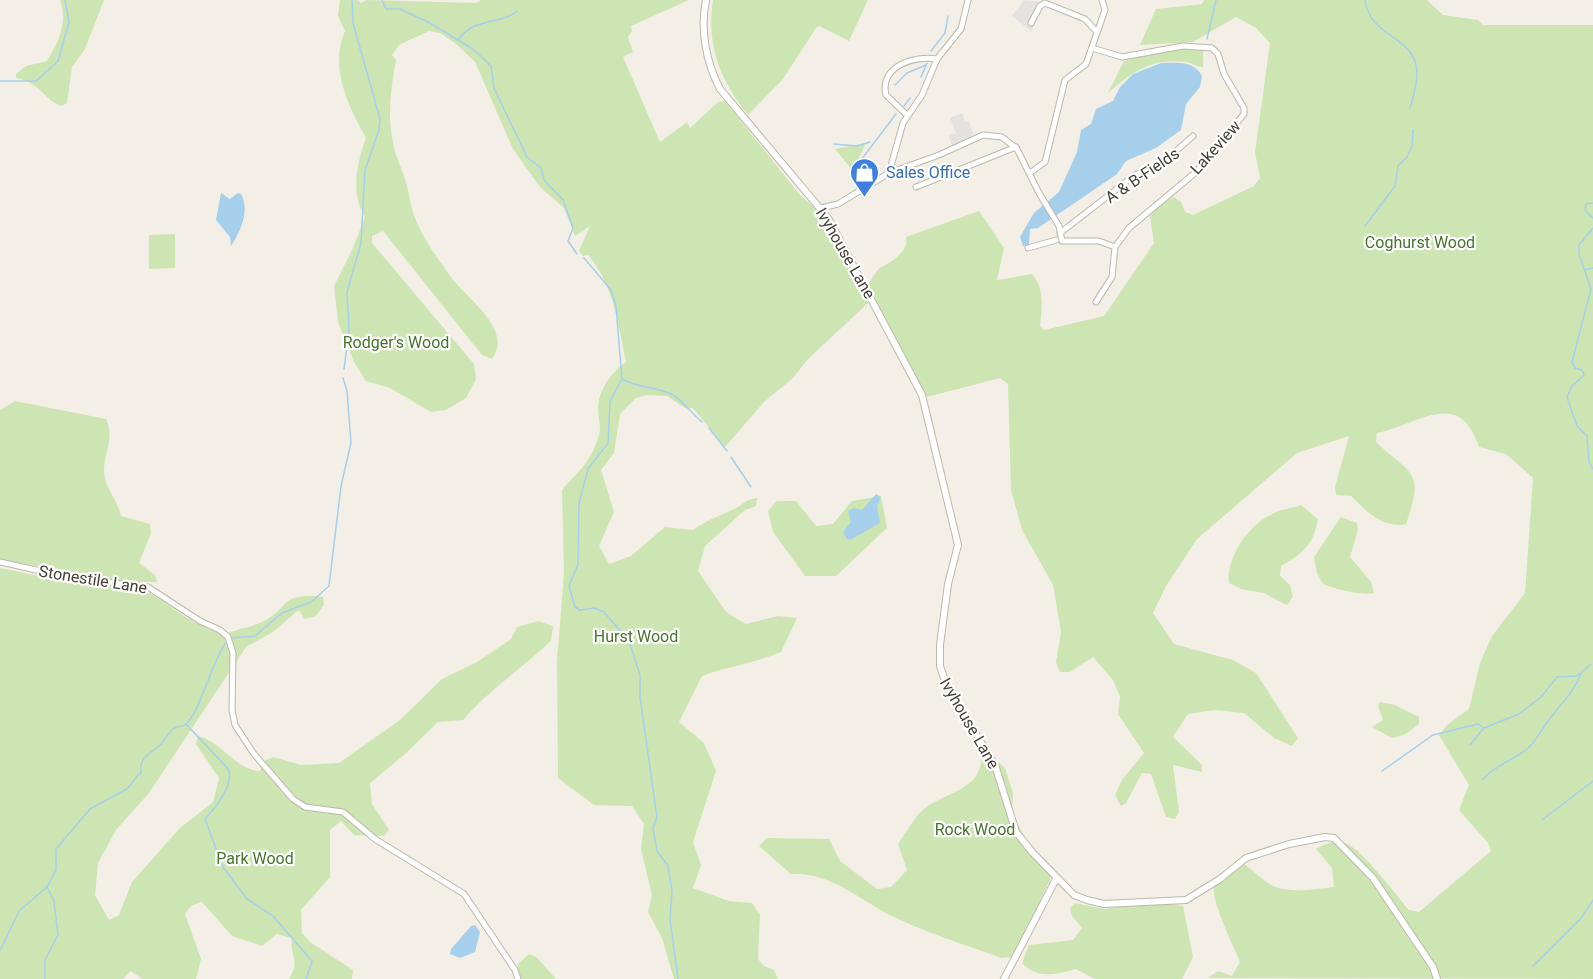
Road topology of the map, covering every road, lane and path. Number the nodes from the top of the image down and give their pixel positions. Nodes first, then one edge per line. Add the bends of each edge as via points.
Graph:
1 (706, 0) edge
2 (968, 0) edge
3 (1102, 0) edge
4 (1031, 23) dead end
5 (1096, 31) junction
6 (1092, 48) junction
7 (937, 59) junction
8 (907, 115) junction
9 (1193, 136) dead end
10 (1016, 147) junction
11 (889, 172) junction
12 (1030, 174) junction
13 (916, 187) dead end
14 (838, 204) junction
15 (821, 207) junction
16 (828, 218) junction
17 (1060, 233) junction
18 (1056, 240) dead end
19 (1115, 247) junction
20 (1028, 248) dead end
21 (1096, 302) dead end
22 (0, 562) edge
23 (1056, 879) junction
24 (518, 979) edge
25 (1004, 979) edge
26 (1437, 979) edge

1 - 15 street, Ivyhouse Lane via 705,42 720,89 790,176
2 - 7 street via 961,28
3 - 5 street via 1105,10
4 - 5 street via 1045,3 1085,19
5 - 6 street
6 - 12 street via 1086,64 1065,80 1045,162
6 - 19 street, Lakeview via 1122,57 1183,46 1212,48 1244,114 1196,172 1129,228
7 - 8 street via 922,95
7 - 8 street via 908,60 895,68 885,86 886,95
8 - 11 street
9 - 17 street, A & B-Fields via 1159,166 1135,175
10 - 11 street via 1002,137 982,135
10 - 12 street
10 - 13 street
11 - 14 street
12 - 17 street
14 - 15 street
14 - 16 street
15 - 16 street, Ivyhouse Lane
16 - 23 street, Ivyhouse Lane via 925,402 958,545 945,604 941,672 996,765 1016,832
17 - 19 street via 1065,242 1099,241
18 - 20 street
19 - 21 street via 1112,277
22 - 24 street, Stonestile Lane via 72,578 148,587 220,630 228,637 233,653 235,725 254,754 293,799 305,807 343,812 375,839 464,894
23 - 25 street
23 - 26 street, Ivyhouse Lane via 1074,895 1104,904 1186,900 1253,855 1289,844 1334,838 1373,878 1433,967

